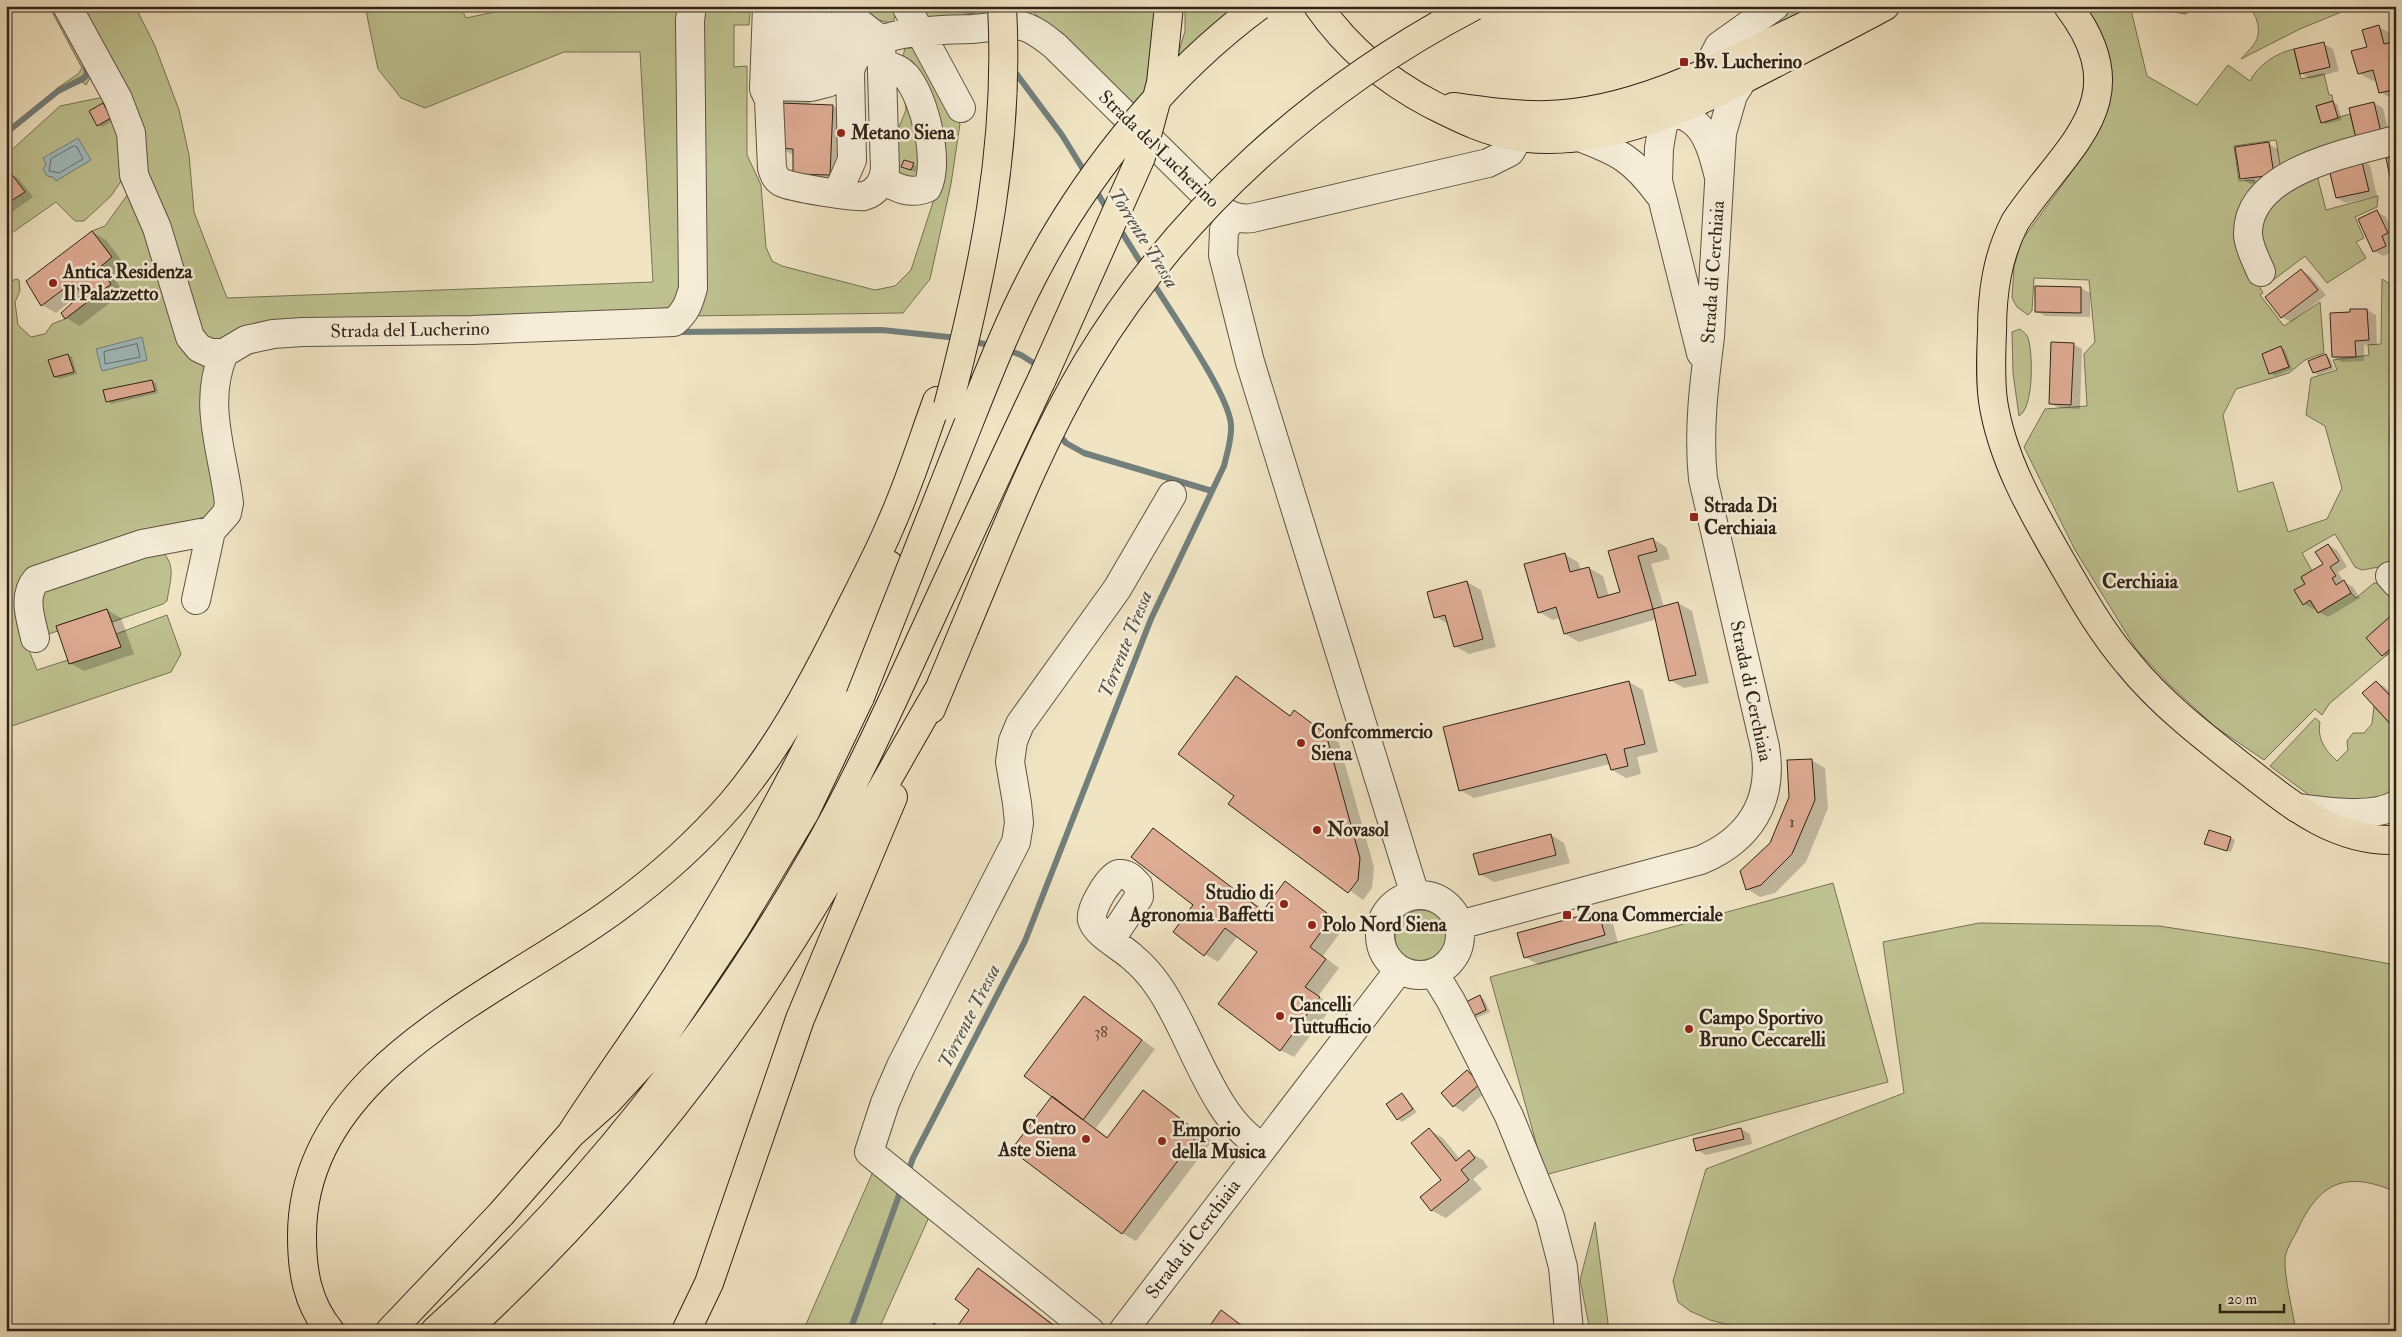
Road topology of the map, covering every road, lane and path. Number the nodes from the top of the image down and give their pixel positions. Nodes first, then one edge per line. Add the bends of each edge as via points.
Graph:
1 (67, 6) edge
2 (692, 6) edge
3 (844, 6) edge
4 (906, 6) edge
5 (992, 6) edge
6 (1169, 6) edge
7 (1259, 6) edge
8 (1318, 6) edge
9 (1474, 6) edge
10 (1775, 6) edge
11 (1848, 6) edge
12 (1885, 6) edge
13 (2068, 6) edge
14 (1010, 16) edge
15 (1819, 20) junction
16 (931, 31) junction
17 (765, 42) edge
18 (865, 58) junction
19 (1706, 71) junction
20 (1743, 79) junction
21 (1432, 104) junction
22 (961, 108) dead end
23 (1672, 111) junction
24 (1501, 113) junction
25 (1548, 115) junction
26 (1520, 137) junction
27 (1579, 137) junction
28 (2396, 140) edge
29 (1719, 177) junction
30 (882, 180) junction
31 (840, 194) junction
32 (1659, 194) junction
33 (1233, 217) junction
34 (2261, 272) dead end
35 (224, 353) junction
36 (1705, 367) junction
37 (942, 403) junction
38 (1172, 494) dead end
39 (212, 531) junction
40 (196, 600) dead end
41 (35, 638) dead end
42 (938, 691) junction
43 (2396, 805) edge
44 (2297, 808) junction
45 (2396, 840) edge
46 (1416, 895) junction
47 (1459, 925) junction
48 (1110, 940) dead end
49 (1399, 970) junction
50 (1434, 973) junction
51 (571, 1134) junction
52 (1263, 1147) junction
53 (330, 1331) edge
54 (390, 1331) edge
55 (435, 1331) edge
56 (465, 1331) edge
57 (686, 1331) edge
58 (1090, 1331) edge
59 (1124, 1331) edge
60 (1569, 1331) edge

1 - 35 street via 118,99 131,133 134,175 157,228 190,337 199,348 210,353
2 - 35 street, Strada del Lucherino via 692,288 689,304 674,322 273,334 246,340
3 - 18 street via 859,23
4 - 16 street
5 - 37 main road via 993,110 987,174
6 - 55 main road, bridge via 1161,83 1141,157 870,749 816,852 721,1005 660,1087 536,1231 471,1299
7 - 51 main road, bridge via 1193,61 1150,105 1077,203 1043,258 993,364 860,696 805,812 735,929 653,1052 631,1078
8 - 21 main road via 1340,35 1368,63 1403,89
9 - 42 main road, bridge via 1384,58 1312,110 1226,188 1166,253 1110,326 1066,401 1022,491
10 - 19 street via 1719,46
11 - 15 main road
12 - 20 main road
13 - 44 main road via 2082,27 2095,57 2096,100 2091,119 2079,140 2024,208 2001,255 1995,284 1991,345 1992,390 1999,428 2018,480 2052,545 2118,651 2176,713
14 - 16 street, Strada del Lucherino
14 - 33 street, Strada del Lucherino via 1055,46 1189,180
14 - 37 main road, bridge via 995,192 971,317
15 - 19 main road
15 - 23 street, Strada di Cerchiaia via 1811,31 1687,94
16 - 18 street, Strada del Lucherino
16 - 22 street
17 - 18 street, Strada del Lucherino via 815,67
17 - 18 street via 817,20
17 - 31 street via 774,175 785,184
18 - 30 street via 885,170
18 - 30 street via 900,70 912,85 925,119 932,170 927,188 901,190
18 - 31 street via 852,160 840,185
19 - 25 main road via 1677,85 1618,104
20 - 23 main road
20 - 29 street, Strada di Cerchiaia via 1733,95 1724,124
21 - 24 main road
21 - 26 main road via 1472,126
23 - 25 street, Strada di Cerchiaia via 1640,112 1575,124
23 - 27 main road via 1630,126
23 - 29 street, Strada di Cerchiaia via 1692,120 1707,136
23 - 32 street, Strada di Cerchiaia via 1661,134
24 - 25 main road
24 - 26 street via 1514,124
25 - 26 street, Strada del Lucherino
26 - 27 main road
26 - 33 street, Strada del Lucherino via 1510,152 1488,163 1252,218
27 - 32 street, Strada di Cerchiaia via 1623,155
28 - 34 street via 2320,161 2269,190 2256,202 2250,216 2248,236
29 - 36 street, Strada di Cerchiaia via 1710,337
30 - 31 street via 865,196
32 - 36 street, Strada di Cerchiaia
33 - 46 street via 1224,230 1223,256 1261,399
35 - 39 street via 216,371 213,390 229,503 227,513
36 - 47 street, Strada di Cerchiaia via 1700,442 1703,479 1765,747 1768,776 1760,806 1746,828 1731,843 1700,860
37 - 51 main road via 922,483 871,613 788,789 682,968
37 - 53 main road via 890,526 818,672 784,732 732,802 684,852 617,908 412,1043 367,1082 339,1120 313,1175 302,1220 302,1262 306,1282 318,1314
38 - 58 street via 1118,589 1020,724 1010,762 1019,823 1016,842 901,1066 869,1152
39 - 40 street
39 - 41 street via 142,544 36,580 30,587 28,602
42 - 56 main road via 780,958 704,1066 596,1197
42 - 57 main road via 808,1001 709,1283
43 - 44 street via 2370,812
44 - 45 main road via 2341,832 2368,839
46 - 47 street via 1438,899 1447,906
46 - 49 street via 1403,898 1392,906 1380,928 1384,953
47 - 50 street via 1460,944 1456,954 1443,969
48 - 52 street via 1152,977 1168,1000 1230,1118 1249,1139
49 - 50 street via 1412,975
49 - 52 street, Strada di Cerchiaia
50 - 60 street via 1509,1116 1550,1217 1563,1266
51 - 54 main road via 501,1214
52 - 59 street, Strada di Cerchiaia

